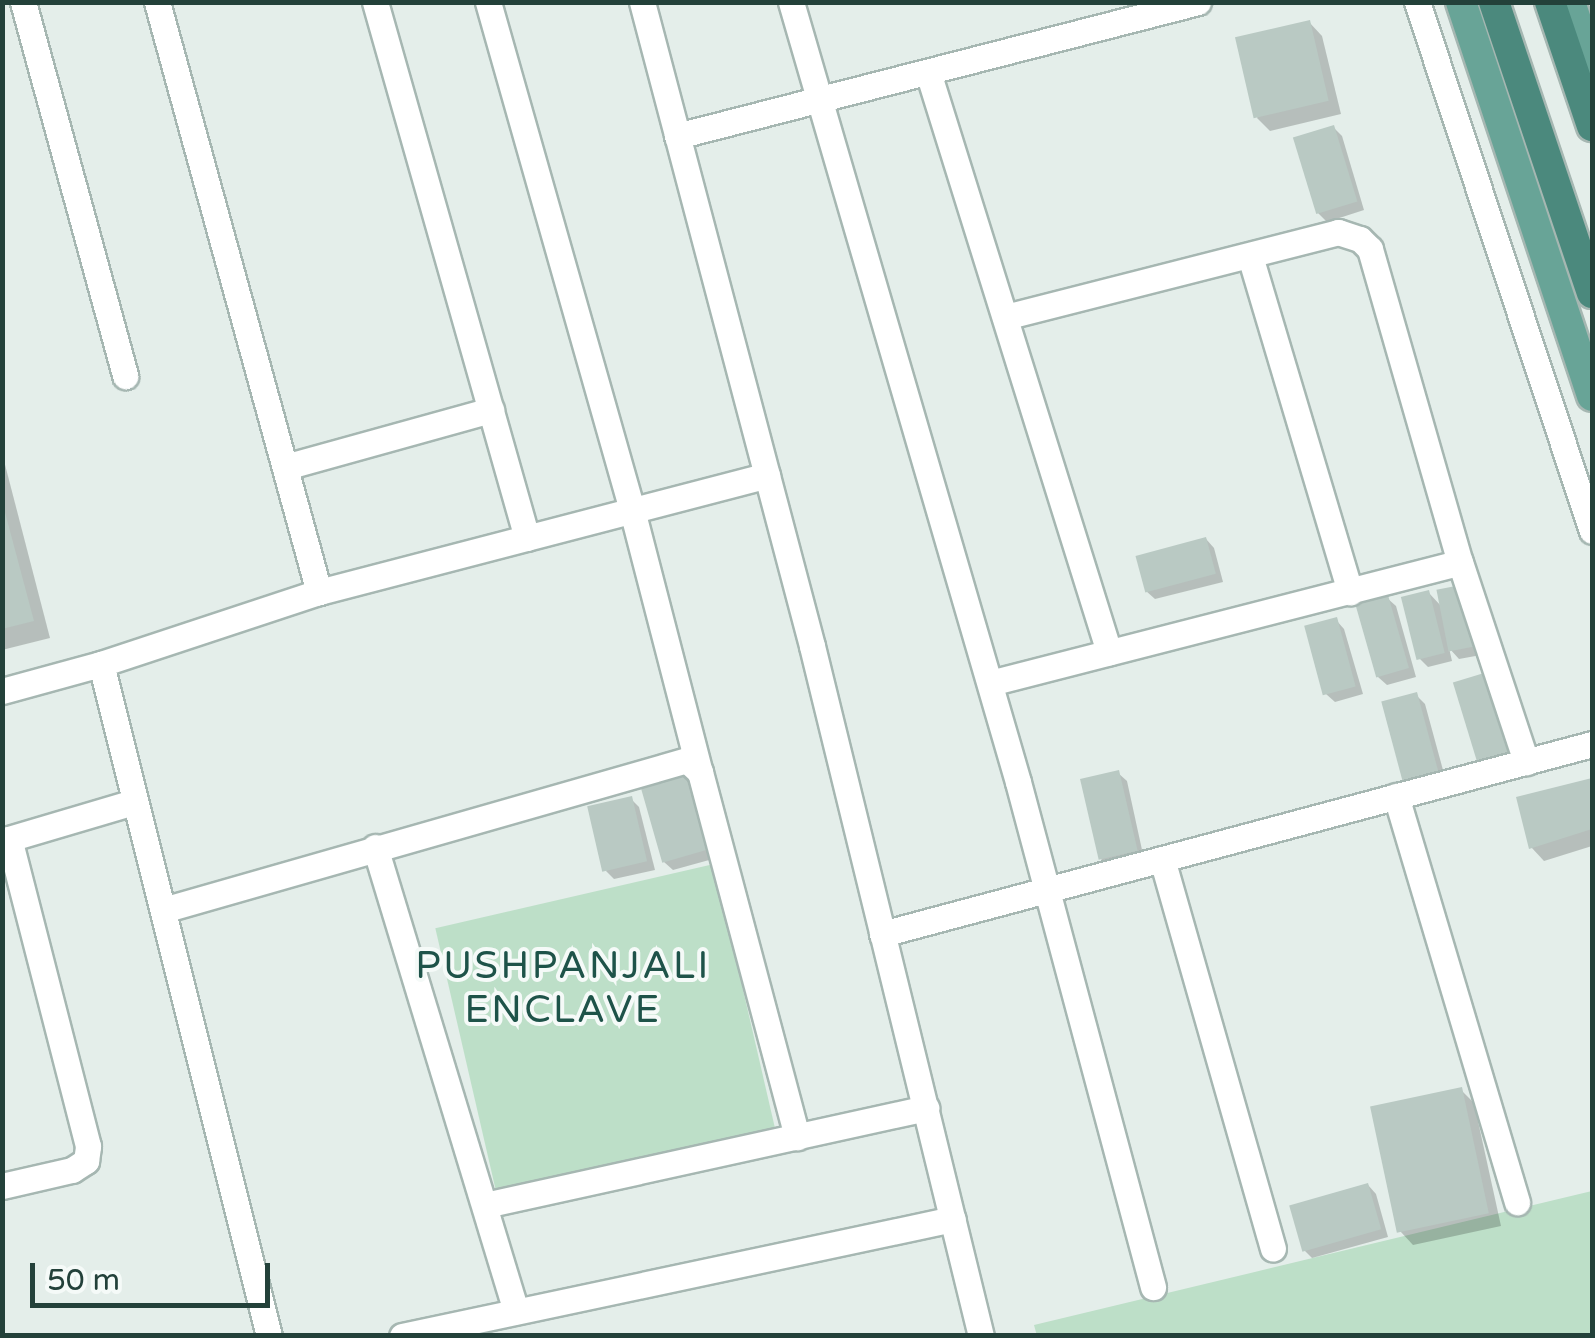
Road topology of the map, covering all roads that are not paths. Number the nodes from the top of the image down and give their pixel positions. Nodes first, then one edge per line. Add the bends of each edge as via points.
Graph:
1 (23, 2) edge
2 (157, 2) edge
3 (375, 2) edge
4 (488, 2) edge
5 (642, 2) edge
6 (791, 2) edge
7 (1198, 2) edge
8 (1416, 2) edge
9 (1461, 2) edge
10 (1494, 2) edge
11 (1550, 2) edge
12 (1570, 2) edge
13 (1592, 68) edge
14 (928, 72) junction
15 (818, 100) junction
16 (1592, 126) edge
17 (677, 136) junction
18 (1250, 256) junction
19 (1592, 293) edge
20 (1004, 317) junction
21 (125, 376) dead end
22 (1592, 396) edge
23 (491, 410) junction
24 (285, 468) junction
25 (767, 476) junction
26 (632, 510) junction
27 (1592, 531) edge
28 (527, 538) junction
29 (1460, 562) junction
30 (319, 592) junction
31 (1350, 592) junction
32 (1109, 652) junction
33 (101, 664) junction
34 (990, 683) junction
35 (2, 691) edge
36 (1592, 744) edge
37 (1526, 762) junction
38 (700, 772) junction
39 (1396, 796) junction
40 (134, 802) junction
41 (6, 840) edge
42 (375, 847) junction
43 (1162, 859) junction
44 (1045, 890) junction
45 (163, 910) junction
46 (882, 934) junction
47 (926, 1108) junction
48 (797, 1136) junction
49 (2, 1186) edge
50 (1516, 1202) dead end
51 (485, 1205) junction
52 (953, 1219) junction
53 (1273, 1249) dead end
54 (1153, 1287) dead end
55 (516, 1311) junction
56 (269, 1336) edge
57 (402, 1336) edge
58 (982, 1336) edge

1 - 21 street
2 - 24 street
3 - 23 street
4 - 26 street
5 - 17 street
6 - 15 street
7 - 14 street
8 - 27 street
9 - 22 main road
10 - 19 highway
11 - 16 highway
12 - 13 main road
14 - 15 street
14 - 20 street
15 - 17 street
15 - 34 street
17 - 25 street
18 - 20 street
18 - 29 street via 1338,232 1370,250
18 - 31 street
20 - 32 street
23 - 24 street
23 - 28 street
24 - 30 street
25 - 26 street
25 - 46 street
26 - 28 street
26 - 38 street
28 - 30 street
29 - 31 street
29 - 37 street
30 - 33 street
31 - 32 street
32 - 34 street
33 - 35 street
33 - 40 street
34 - 44 street
36 - 37 street
37 - 39 street
38 - 42 street via 679,759
38 - 48 street
39 - 43 street
39 - 50 street
40 - 41 street
40 - 45 street
41 - 49 street via 88,1146 86,1162 72,1170
42 - 45 street
42 - 51 street
43 - 44 street
43 - 53 street
44 - 46 street
44 - 54 street
45 - 56 street
46 - 47 street
47 - 48 street
47 - 52 street
48 - 51 street
51 - 55 street
52 - 55 street
52 - 58 street
55 - 57 street

